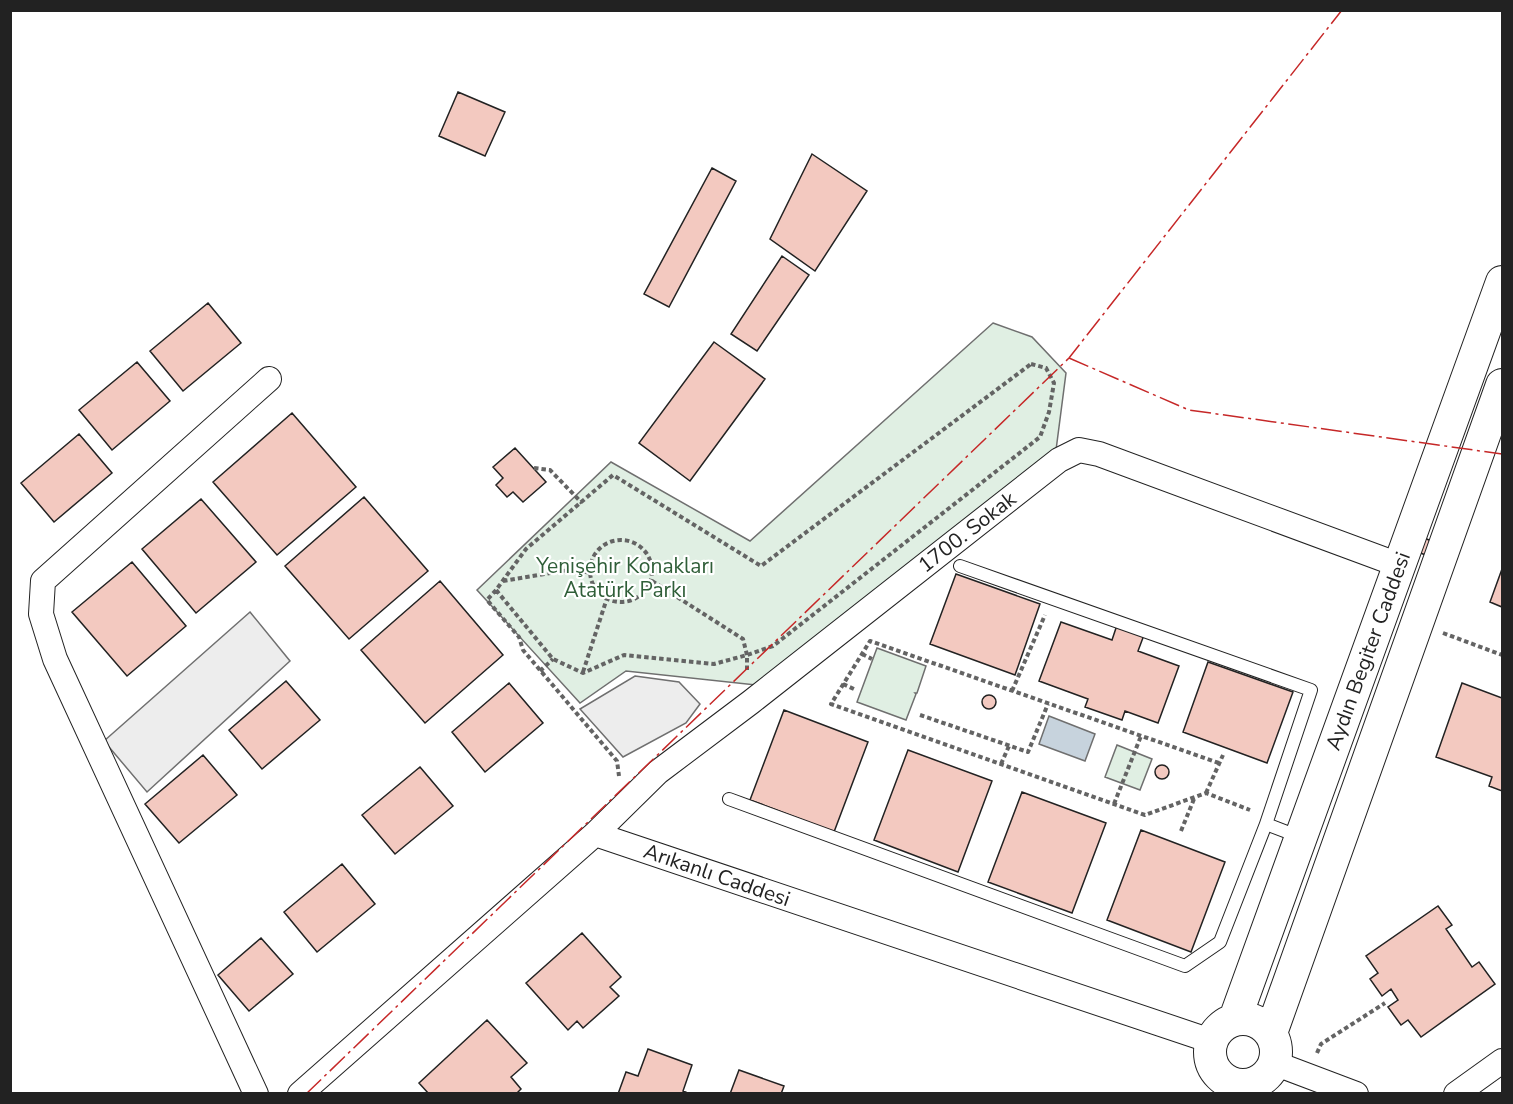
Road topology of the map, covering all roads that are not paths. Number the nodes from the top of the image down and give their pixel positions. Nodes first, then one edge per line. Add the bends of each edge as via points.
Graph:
1 (1503, 282) edge
2 (269, 379) dead end
3 (1503, 385) edge
4 (1399, 565) junction
5 (960, 566) dead end
6 (729, 799) dead end
7 (1266, 824) junction
8 (595, 834) junction
9 (1301, 838) junction
10 (1235, 1019) junction
11 (1211, 1041) junction
12 (1503, 1061) edge
13 (1264, 1068) edge
14 (1214, 1084) edge
15 (256, 1094) edge
16 (300, 1094) edge
17 (1356, 1094) edge
18 (1456, 1094) edge

1 - 4 street, Aydın Begiter Caddesi
2 - 15 street via 43,581 41,614 55,659
3 - 13 street, Aydın Begiter Caddesi
4 - 8 street, 1700. Sokak via 1100,454 1079,450 1059,460 658,772
4 - 9 street, Aydın Begiter Caddesi
5 - 7 lane via 1311,690
6 - 7 lane via 1185,966 1220,942
7 - 9 lane
8 - 11 street, Arıkanlı Caddesi
8 - 16 street
9 - 10 street, Aydın Begiter Caddesi
10 - 11 street via 1216,1031
10 - 13 street via 1257,1022
11 - 14 street
12 - 18 street
13 - 14 street via 1248,1085 1226,1081
13 - 17 street via 1308,1076

